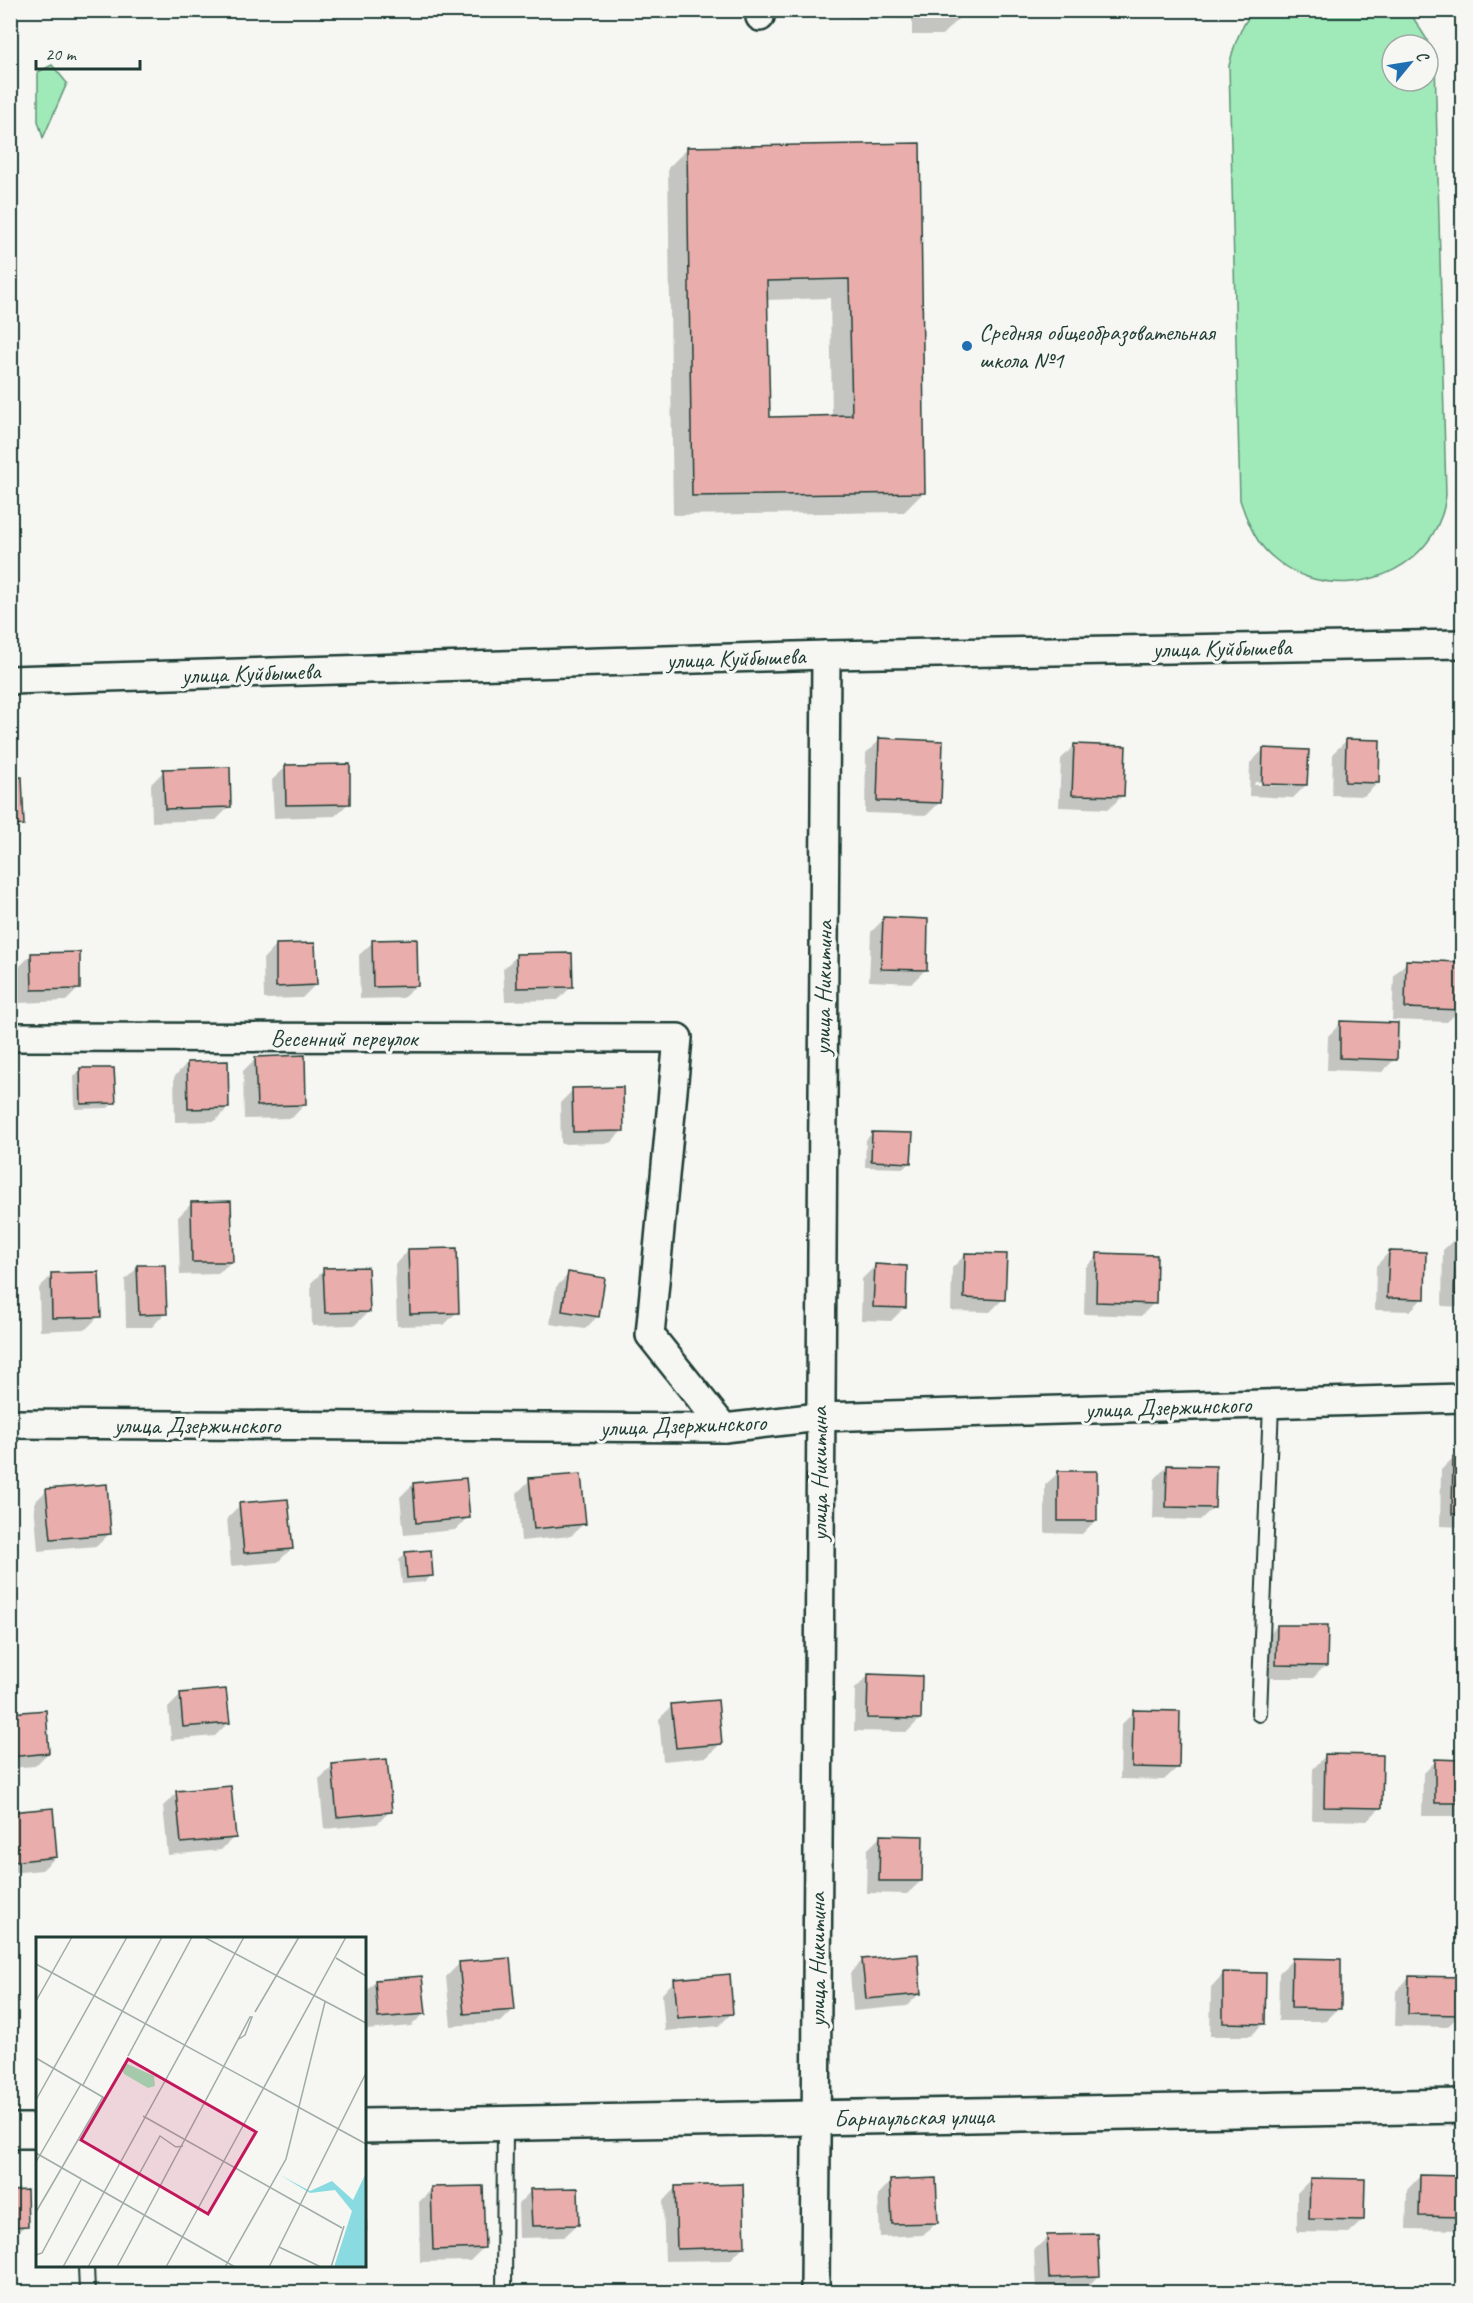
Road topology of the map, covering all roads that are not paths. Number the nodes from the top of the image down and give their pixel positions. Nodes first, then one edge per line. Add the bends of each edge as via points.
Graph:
1 (1462, 644) edge
2 (826, 655) junction
3 (10, 680) edge
4 (10, 1037) edge
5 (1462, 1398) edge
6 (1271, 1404) junction
7 (819, 1417) junction
8 (10, 1424) edge
9 (724, 1428) junction
10 (1259, 1714) dead end
11 (1462, 2106) edge
12 (817, 2119) junction
13 (505, 2124) junction
14 (366, 2126) edge
15 (10, 2131) edge
16 (36, 2131) edge
17 (86, 2267) edge
18 (87, 2292) edge
19 (504, 2292) edge
20 (815, 2292) edge

1 - 2 street, улица Куйбышева
2 - 3 street, улица Куйбышева
2 - 7 street, улица Никитина
4 - 9 street, Весенний переулок via 678,1038 650,1335
5 - 6 street, улица Дзержинского
6 - 7 street, улица Дзержинского
6 - 10 lane
7 - 9 street, улица Дзержинского
7 - 12 street, улица Никитина
8 - 9 street, улица Дзержинского
11 - 12 street, Барнаульская улица
12 - 13 street, Барнаульская улица
12 - 20 street, улица Никитина
13 - 14 street, Барнаульская улица
13 - 19 lane
15 - 16 street
17 - 18 lane

